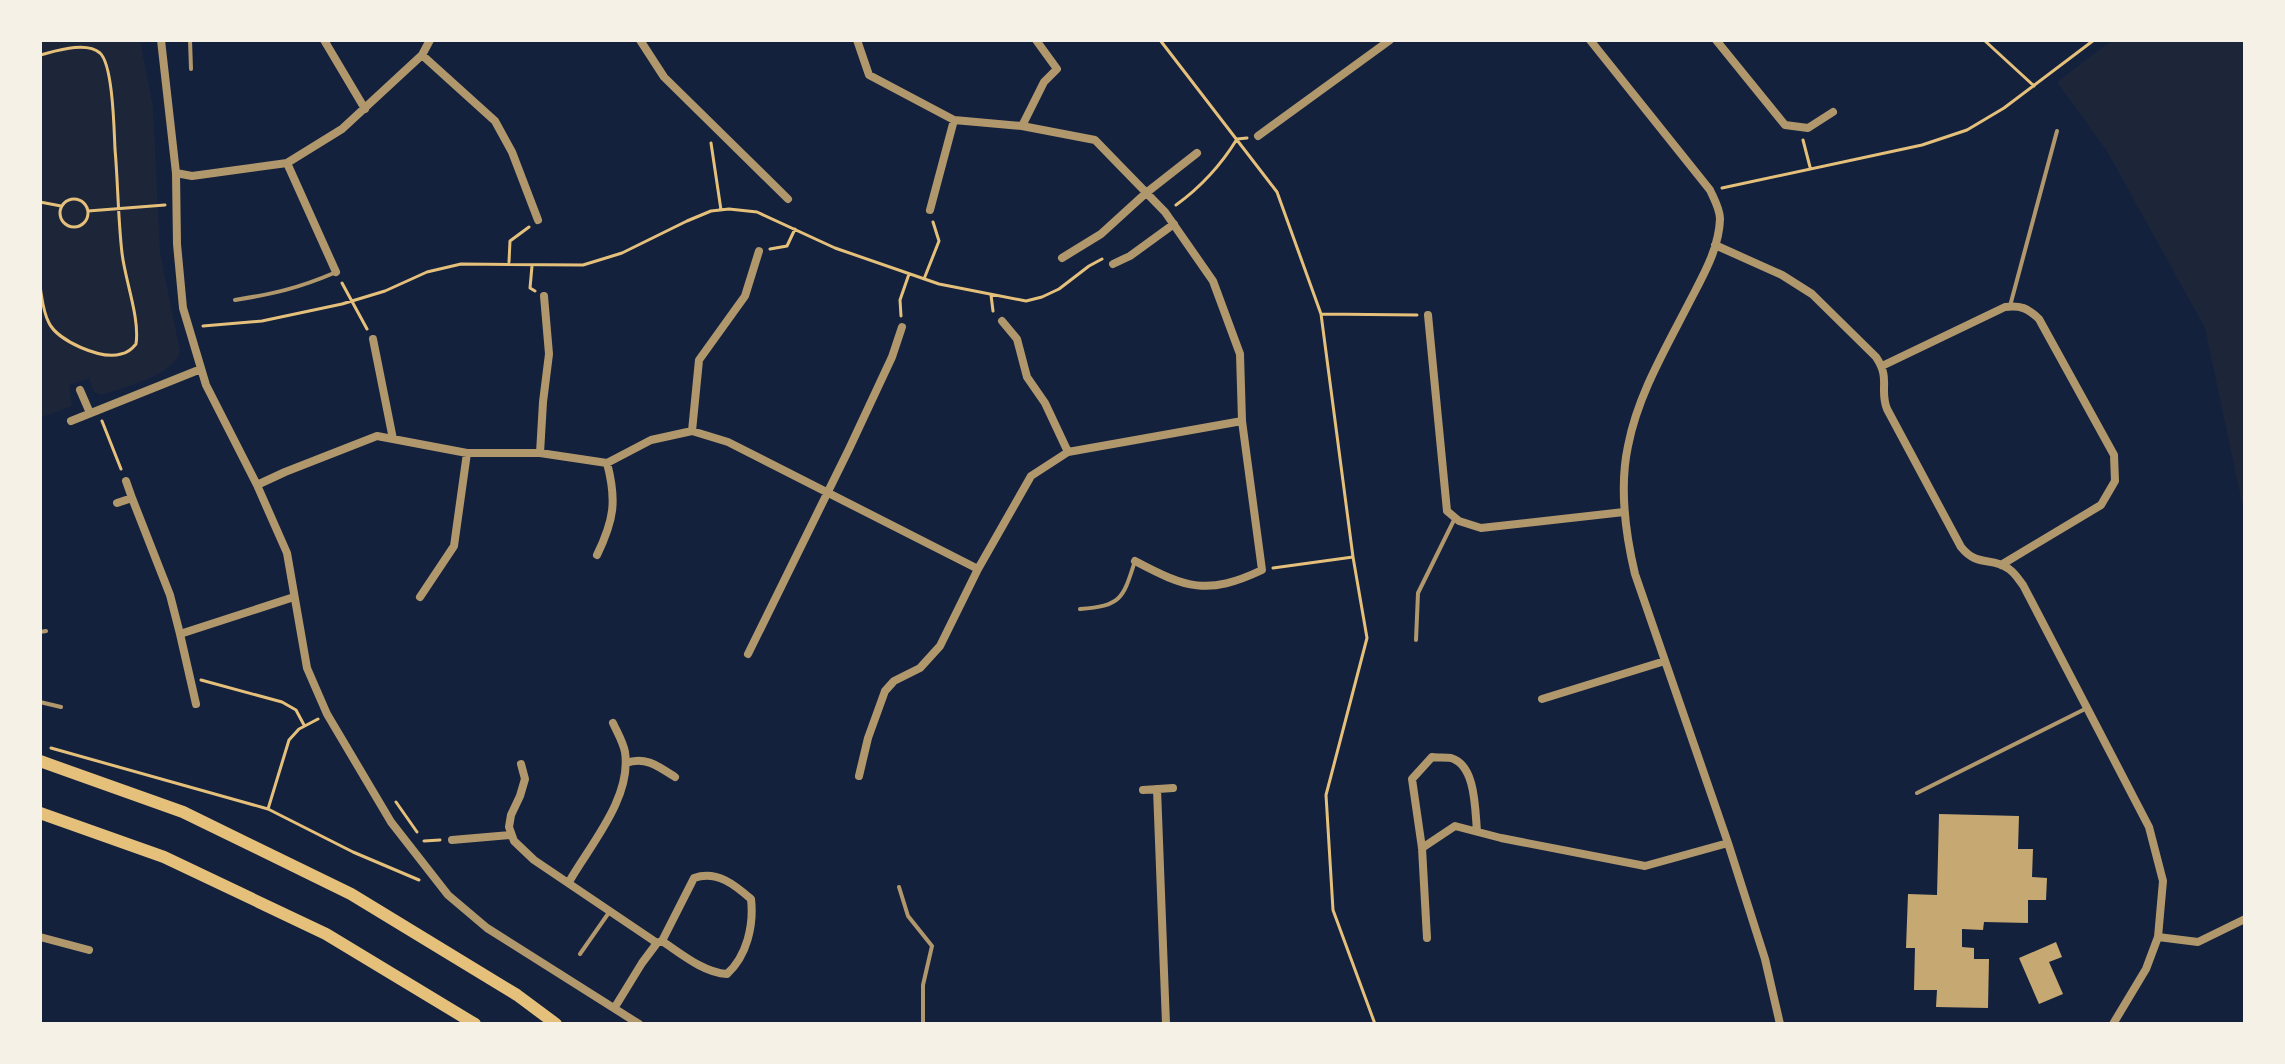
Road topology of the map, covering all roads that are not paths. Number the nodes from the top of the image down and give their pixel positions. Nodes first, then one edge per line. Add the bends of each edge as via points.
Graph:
1 (161, 40) edge
2 (190, 40) edge
3 (324, 40) edge
4 (430, 40) edge
5 (640, 40) edge
6 (857, 40) edge
7 (1036, 40) edge
8 (1390, 40) edge
9 (1590, 40) edge
10 (1716, 40) edge
11 (422, 55) junction
12 (191, 69) dead end
13 (365, 109) junction
14 (1833, 112) dead end
15 (954, 120) junction
16 (1022, 126) junction
17 (2057, 131) dead end
18 (1258, 136) dead end
19 (1197, 153) dead end
20 (287, 163) junction
21 (176, 173) junction
22 (1146, 193) junction
23 (788, 199) dead end
24 (930, 210) road end
25 (538, 220) road end
26 (1174, 224) junction
27 (1715, 245) junction
28 (759, 251) road end
29 (1062, 258) dead end
30 (1113, 264) dead end
31 (336, 272) joint
32 (544, 296) road end
33 (235, 300) dead end
34 (2010, 306) junction
35 (1428, 315) road end
36 (1002, 321) dead end
37 (902, 327) road end
38 (373, 339) road end
39 (1882, 366) junction
40 (201, 369) junction
41 (80, 390) dead end
42 (94, 411) junction
43 (71, 421) dead end
44 (1242, 421) junction
45 (692, 431) junction
46 (393, 439) junction
47 (1068, 452) junction
48 (467, 453) junction
49 (540, 453) junction
50 (607, 463) junction
51 (126, 481) road end
52 (257, 485) junction
53 (827, 493) junction
54 (132, 498) junction
55 (117, 503) dead end
56 (1624, 512) junction
57 (1455, 518) junction
58 (597, 555) dead end
59 (1135, 561) joint
60 (2001, 565) junction
61 (978, 569) junction
62 (294, 597) junction
63 (420, 597) dead end
64 (1080, 609) dead end
65 (180, 634) junction
66 (1416, 640) dead end
67 (748, 654) dead end
68 (1665, 661) junction
69 (1542, 699) dead end
70 (40, 702) edge
71 (196, 704) dead end
72 (61, 707) dead end
73 (2087, 708) junction
74 (613, 723) dead end
75 (40, 761) edge
76 (626, 763) junction
77 (521, 764) dead end
78 (859, 776) dead end
79 (675, 777) dead end
80 (1173, 788) dead end
81 (1157, 789) junction
82 (1143, 790) dead end
83 (1917, 793) dead end
84 (40, 813) edge
85 (1477, 831) junction
86 (511, 835) junction
87 (452, 840) road end
88 (1728, 843) junction
89 (1422, 848) junction
90 (569, 882) junction
91 (899, 887) dead end
92 (610, 911) junction
93 (2245, 919) edge
94 (40, 937) edge
95 (2158, 937) junction
96 (1427, 938) dead end
97 (660, 942) junction
98 (89, 950) dead end
99 (580, 954) dead end
100 (615, 1007) junction
101 (475, 1024) edge
102 (556, 1024) edge
103 (639, 1024) edge
104 (923, 1024) edge
105 (1166, 1024) edge
106 (1780, 1024) edge
107 (2113, 1024) edge

1 - 21 street
2 - 12 lane
3 - 13 street
4 - 11 street
5 - 23 street via 664,77
6 - 15 street via 869,75
7 - 16 street via 1057,69 1044,82
8 - 18 street
9 - 27 street via 1710,190 1720,214
10 - 14 street via 1785,125 1808,128
11 - 13 street
11 - 25 street via 495,121
13 - 20 street
15 - 16 street
15 - 24 street
16 - 22 street via 1095,140
17 - 34 lane
19 - 22 street
20 - 21 street via 192,176
20 - 31 street
21 - 40 street via 183,308
22 - 26 street
22 - 29 street via 1101,234
26 - 30 street
26 - 44 street via 1213,281 1240,354
27 - 39 street via 1812,294
27 - 56 street via 1636,416 1627,447
28 - 45 street via 745,296 699,360
31 - 33 lane via 281,293
32 - 49 street via 549,354
34 - 39 street
34 - 60 street via 2019,305 2039,319 2114,455 2116,470 2101,505
35 - 57 street via 1447,511
36 - 47 street via 1017,339 1027,377
37 - 53 street
38 - 46 street
39 - 60 street via 1883,401 1961,547 1973,560
40 - 42 street
40 - 52 street
41 - 42 street
42 - 43 street
44 - 47 street
44 - 59 street via 1262,570 1212,587 1167,578
45 - 50 street via 651,440
45 - 53 street via 728,442
46 - 48 street
46 - 52 street via 377,436
47 - 61 street via 1031,476
48 - 49 street
48 - 63 street via 454,546
49 - 50 street
50 - 58 street via 613,507
51 - 54 street
52 - 62 street via 287,553
53 - 61 street
53 - 67 street
54 - 55 street
54 - 65 street
56 - 57 street via 1481,528
56 - 68 street via 1635,574
57 - 66 lane via 1418,593
59 - 64 lane via 1120,598 1104,607
60 - 73 street via 2023,585
61 - 78 street via 940,646 920,668 885,691
62 - 65 street
62 - 100 street via 307,668 327,714 391,822 448,895 487,928
65 - 71 street
68 - 69 street
68 - 88 street
70 - 72 lane
73 - 83 lane
73 - 95 street via 2153,837 2163,881
74 - 76 street
75 - 102 highway via 183,812 351,894
76 - 79 street via 647,760
76 - 90 street via 619,798
77 - 86 street via 525,779 511,815
80 - 81 street
81 - 82 street
81 - 105 street
84 - 101 highway via 164,857 326,934
85 - 88 street via 1645,866
85 - 89 street via 1455,826
85 - 89 street via 1475,795 1465,768 1453,758 1432,757 1412,779
86 - 87 street
86 - 90 street via 534,860
88 - 106 street
89 - 96 street
90 - 92 street
91 - 104 lane via 908,916 932,946 923,985
92 - 97 street
92 - 99 lane
93 - 95 street via 2198,942
94 - 98 street
95 - 107 street via 2146,969
97 - 97 street via 727,974 744,951 753,915 751,899 714,875 694,878
97 - 100 street
100 - 103 street

